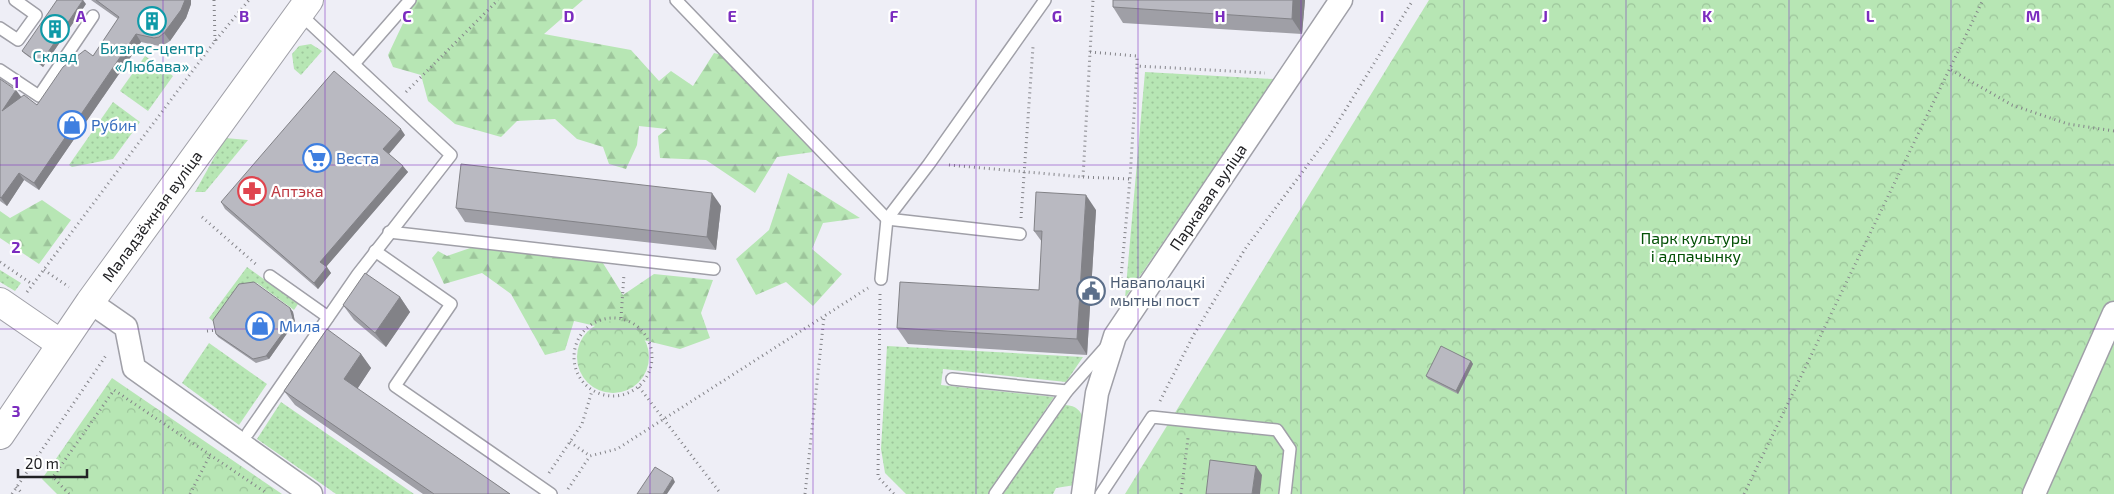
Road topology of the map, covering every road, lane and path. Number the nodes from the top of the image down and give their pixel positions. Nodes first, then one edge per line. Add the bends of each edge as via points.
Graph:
1 (14, 0) edge
2 (214, 0) edge
3 (249, 0) edge
4 (410, 0) edge
5 (498, 0) edge
6 (676, 0) edge
7 (1045, 0) edge
8 (1093, 0) edge
9 (1341, 0) edge
10 (1413, 0) edge
11 (1983, 0) edge
12 (304, 6) edge
13 (1036, 13) junction
14 (94, 16) dead end
15 (0, 28) edge
16 (215, 41) junction
17 (1090, 52) junction
18 (354, 64) junction
19 (1137, 66) junction
20 (0, 70) edge
21 (1950, 70) junction
22 (1291, 74) junction
23 (396, 103) junction
24 (2114, 130) edge
25 (929, 164) junction
26 (1024, 171) junction
27 (1083, 177) junction
28 (1130, 179) junction
29 (202, 217) dead end
30 (886, 219) junction
31 (389, 232) junction
32 (1020, 234) joint
33 (375, 251) junction
34 (625, 259) junction
35 (0, 262) edge
36 (714, 269) dead end
37 (44, 270) junction
38 (270, 276) joint
39 (881, 279) joint
40 (32, 284) junction
41 (863, 291) dead end
42 (1119, 297) dead end
43 (90, 302) junction
44 (8, 308) edge
45 (2114, 313) edge
46 (824, 316) junction
47 (328, 317) junction
48 (621, 318) junction
49 (126, 327) junction
50 (217, 330) edge
51 (207, 331) dead end
52 (1115, 336) junction
53 (61, 344) junction
54 (952, 379) dead end
55 (639, 387) junction
56 (592, 391) junction
57 (1066, 391) junction
58 (8, 408) edge
59 (1152, 417) junction
60 (663, 420) junction
61 (1190, 420) junction
62 (248, 433) dead end
63 (0, 435) edge
64 (570, 442) junction
65 (210, 455) junction
66 (590, 456) junction
67 (548, 475) dead end
68 (16, 487) junction
69 (568, 488) dead end
70 (12, 494) edge
71 (22, 494) edge
72 (69, 494) edge
73 (190, 494) edge
74 (268, 494) edge
75 (311, 494) edge
76 (551, 494) edge
77 (721, 494) edge
78 (805, 494) edge
79 (894, 494) edge
80 (995, 494) edge
81 (1083, 494) edge
82 (1101, 494) edge
83 (1181, 494) edge
84 (1285, 494) edge
85 (1744, 494) edge
86 (2034, 494) edge

1 - 15 lane via 36,14 18,40
2 - 16 path
3 - 16 path
4 - 18 lane
5 - 23 path
6 - 30 lane
7 - 13 lane
8 - 17 path
9 - 22 street, Паркавая вуліца
10 - 59 path via 1330,136 1245,249 1193,336
11 - 21 path
12 - 18 lane
12 - 43 main road, Маладзёжная вуліца
13 - 25 lane
13 - 26 path
14 - 20 lane via 39,96
16 - 37 path
17 - 19 path via 1138,56
17 - 27 path
18 - 23 lane
19 - 22 path
19 - 28 path
21 - 24 path via 2012,105 2068,124
21 - 85 path
22 - 52 street, Паркавая вуліца
23 - 31 lane via 451,155
25 - 26 path
25 - 30 lane
26 - 27 path
26 - 32 path
27 - 28 path
28 - 42 path
29 - 38 path
30 - 32 lane
30 - 39 lane
31 - 33 lane
31 - 34 lane
33 - 47 lane
33 - 76 lane via 451,304 395,386
34 - 36 lane
34 - 48 path
35 - 40 path
37 - 40 path
37 - 43 path
38 - 47 lane
39 - 79 path via 878,477
40 - 44 path
41 - 46 path
43 - 49 street
43 - 53 main road, Маладзёжная вуліца
44 - 53 main road
45 - 86 street
46 - 60 path
46 - 78 path
47 - 62 lane
48 - 55 path via 642,331 652,353 647,377
48 - 56 path via 597,321 587,327 574,348 576,372
49 - 68 path
49 - 75 street via 134,368
50 - 51 path
52 - 57 lane
52 - 81 street, Паркавая вуліца via 1097,393
53 - 58 main road, Маладзёжная вуліца
54 - 57 lane
55 - 56 path via 628,394 616,396
55 - 60 path
56 - 64 path via 582,424
57 - 80 lane
58 - 63 main road, Маладзёжная вуліца
59 - 61 lane
59 - 82 lane
60 - 66 path via 616,449
60 - 77 path
61 - 83 path
61 - 84 lane via 1278,430 1290,449
64 - 66 path
64 - 67 path
65 - 72 path via 114,390 54,477
65 - 73 path
65 - 74 path
66 - 69 path
68 - 70 path
68 - 71 path

